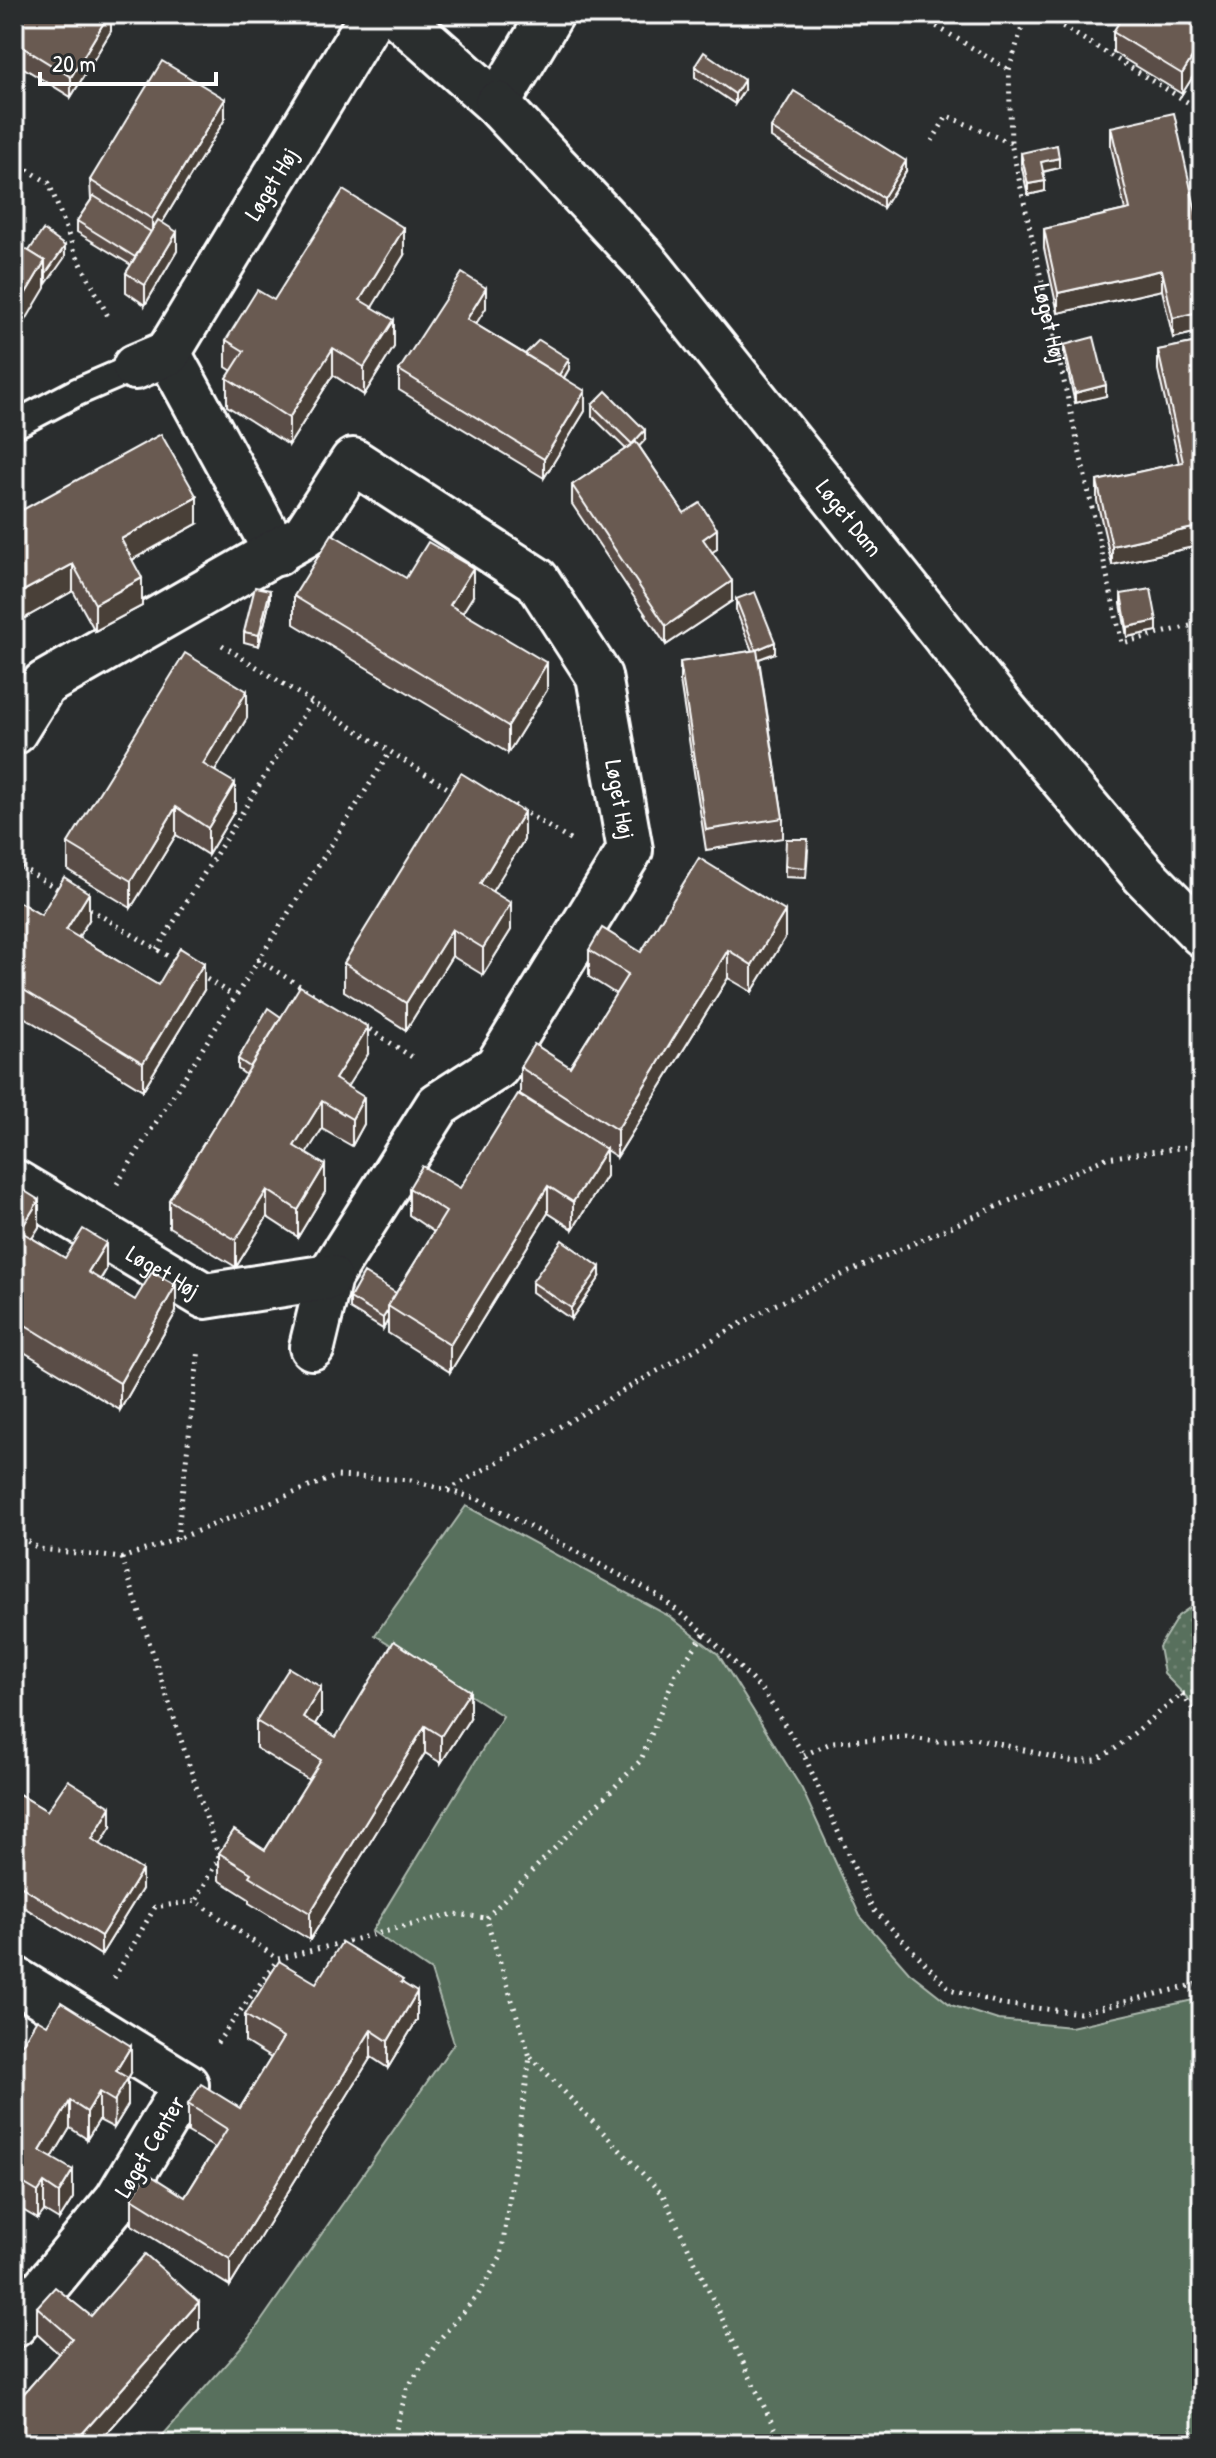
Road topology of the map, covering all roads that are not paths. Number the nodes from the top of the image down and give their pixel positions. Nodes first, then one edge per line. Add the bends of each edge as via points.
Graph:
1 (373, 14) edge
2 (396, 14) edge
3 (551, 14) edge
4 (497, 104) junction
5 (151, 360) junction
6 (14, 425) edge
7 (277, 553) junction
8 (14, 732) edge
9 (1202, 934) edge
10 (14, 1182) edge
11 (329, 1277) junction
12 (312, 1347) dead end
13 (14, 1979) edge
14 (14, 2325) edge

1 - 5 street, Løget Høj
2 - 4 street
3 - 4 street
4 - 9 street, Løget Dam via 644,260 1000,705 1144,875
5 - 6 lane
5 - 7 street
7 - 8 street, Løget Høj via 44,684
7 - 11 street, Løget Høj via 305,535 353,461 537,580 599,676 630,850 497,1067 438,1105
10 - 11 street, Løget Høj via 205,1296
11 - 12 street, Løget Høj
13 - 14 street, Løget Center via 186,2085 117,2200

